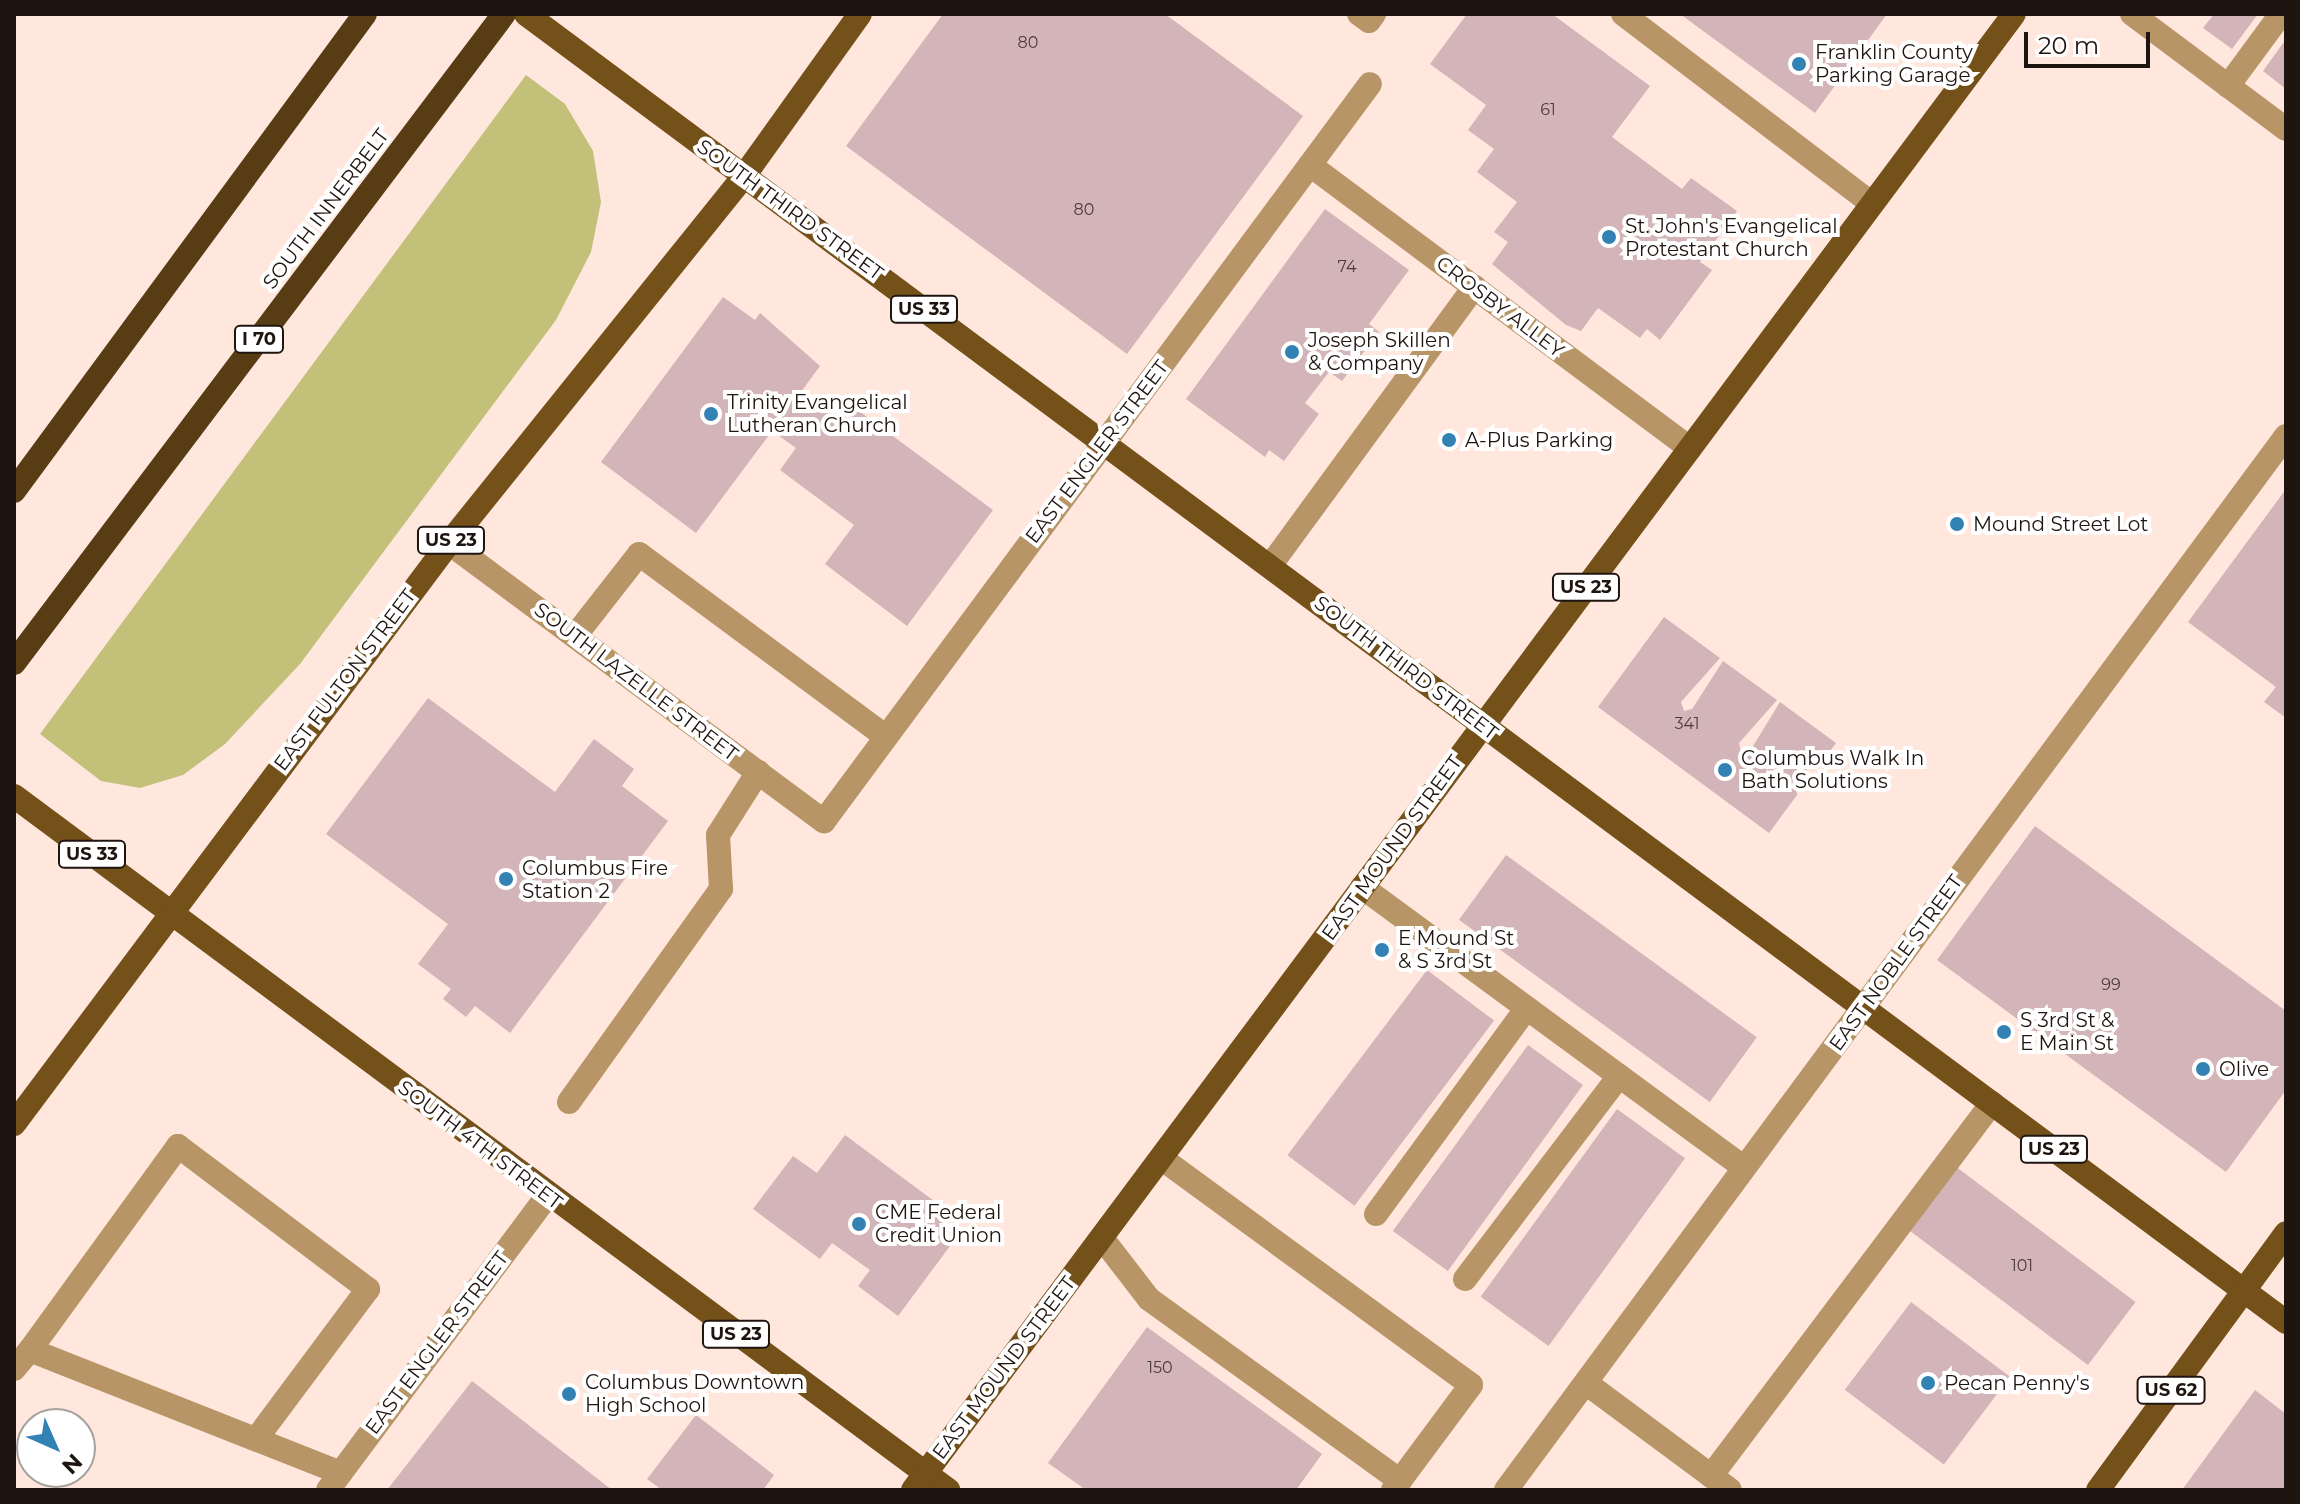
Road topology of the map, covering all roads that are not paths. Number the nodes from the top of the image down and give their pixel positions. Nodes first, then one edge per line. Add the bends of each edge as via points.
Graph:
1 (365, 14) edge
2 (504, 14) edge
3 (526, 14) edge
4 (860, 14) edge
5 (1359, 14) edge
6 (1374, 14) edge
7 (1623, 14) edge
8 (2014, 14) edge
9 (2132, 14) edge
10 (2281, 14) edge
11 (1370, 84) dead end
12 (2228, 86) junction
13 (2286, 129) edge
14 (1310, 165) junction
15 (744, 176) junction
16 (1872, 204) junction
17 (1474, 287) junction
18 (2286, 436) edge
19 (1104, 443) junction
20 (1690, 448) junction
21 (14, 491) edge
22 (449, 543) junction
23 (1270, 566) junction
24 (575, 636) junction
25 (14, 663) edge
26 (1483, 725) junction
27 (886, 737) junction
28 (758, 772) junction
29 (14, 796) edge
30 (824, 821) joint
31 (1362, 887) junction
32 (170, 913) junction
33 (1527, 1008) junction
34 (1863, 1008) junction
35 (1619, 1076) junction
36 (569, 1102) dead end
37 (1992, 1103) junction
38 (14, 1124) edge
39 (1161, 1158) junction
40 (1744, 1168) junction
41 (547, 1196) junction
42 (1376, 1214) dead end
43 (2286, 1233) edge
44 (1102, 1238) junction
45 (1465, 1279) dead end
46 (2244, 1290) junction
47 (2286, 1322) edge
48 (22, 1359) edge
49 (1586, 1383) junction
50 (257, 1438) junction
51 (919, 1481) edge
52 (334, 1482) edge
53 (1721, 1483) edge
54 (1396, 1486) edge
55 (948, 1490) edge
56 (1506, 1490) edge
57 (2098, 1490) edge

1 - 21 highway
2 - 25 highway, SOUTH INNERBELT / I 70
3 - 15 main road, SOUTH THIRD STREET / US 33
4 - 15 main road, EAST FULTON STREET / US 23
5 - 6 lane via 1369,21
7 - 16 lane
8 - 16 main road, EAST MOUND STREET / US 23
9 - 12 lane
10 - 12 lane
11 - 14 lane, EAST ENGLER STREET
12 - 13 lane
14 - 17 lane, CROSBY ALLEY
14 - 19 lane, EAST ENGLER STREET
15 - 19 main road, SOUTH THIRD STREET / US 33
15 - 22 main road, EAST FULTON STREET / US 23
16 - 20 main road, EAST MOUND STREET / US 23
17 - 20 lane, CROSBY ALLEY
17 - 23 lane
18 - 34 lane, EAST NOBLE STREET
19 - 23 main road, SOUTH THIRD STREET / US 33
19 - 27 lane, EAST ENGLER STREET
20 - 26 main road, EAST MOUND STREET / US 23
22 - 24 lane, SOUTH LAZELLE STREET
22 - 32 main road, EAST FULTON STREET / US 23
23 - 26 main road, SOUTH THIRD STREET / US 33
24 - 27 lane via 639,554
24 - 28 lane, SOUTH LAZELLE STREET
26 - 31 main road, EAST MOUND STREET
26 - 34 main road, SOUTH THIRD STREET / US 23
27 - 30 lane, EAST ENGLER STREET
28 - 30 lane, SOUTH LAZELLE STREET
28 - 36 lane via 718,835 721,889
29 - 32 main road, SOUTH 4TH STREET / US 33
31 - 33 lane
31 - 39 main road, EAST MOUND STREET
32 - 38 main road, EAST FULTON STREET
32 - 41 main road, SOUTH 4TH STREET / US 23
33 - 35 lane
33 - 42 lane
34 - 37 main road, SOUTH THIRD STREET / US 23
34 - 40 lane, EAST NOBLE STREET
35 - 40 lane
35 - 45 lane
37 - 46 main road, SOUTH THIRD STREET / US 23
37 - 53 lane
39 - 44 main road, EAST MOUND STREET
39 - 54 lane via 1471,1385
40 - 49 lane, EAST NOBLE STREET
41 - 51 main road, SOUTH 4TH STREET / US 23
41 - 52 lane, EAST ENGLER STREET
43 - 46 main road, US 62
44 - 51 main road, EAST MOUND STREET
44 - 54 lane via 1149,1299
46 - 47 main road, SOUTH THIRD STREET / US 23
46 - 57 main road, US 62
48 - 50 lane
48 - 50 lane via 178,1146 368,1289
49 - 53 lane
49 - 56 lane, EAST NOBLE STREET
50 - 52 lane
51 - 55 main road, SOUTH 4TH STREET / US 23

